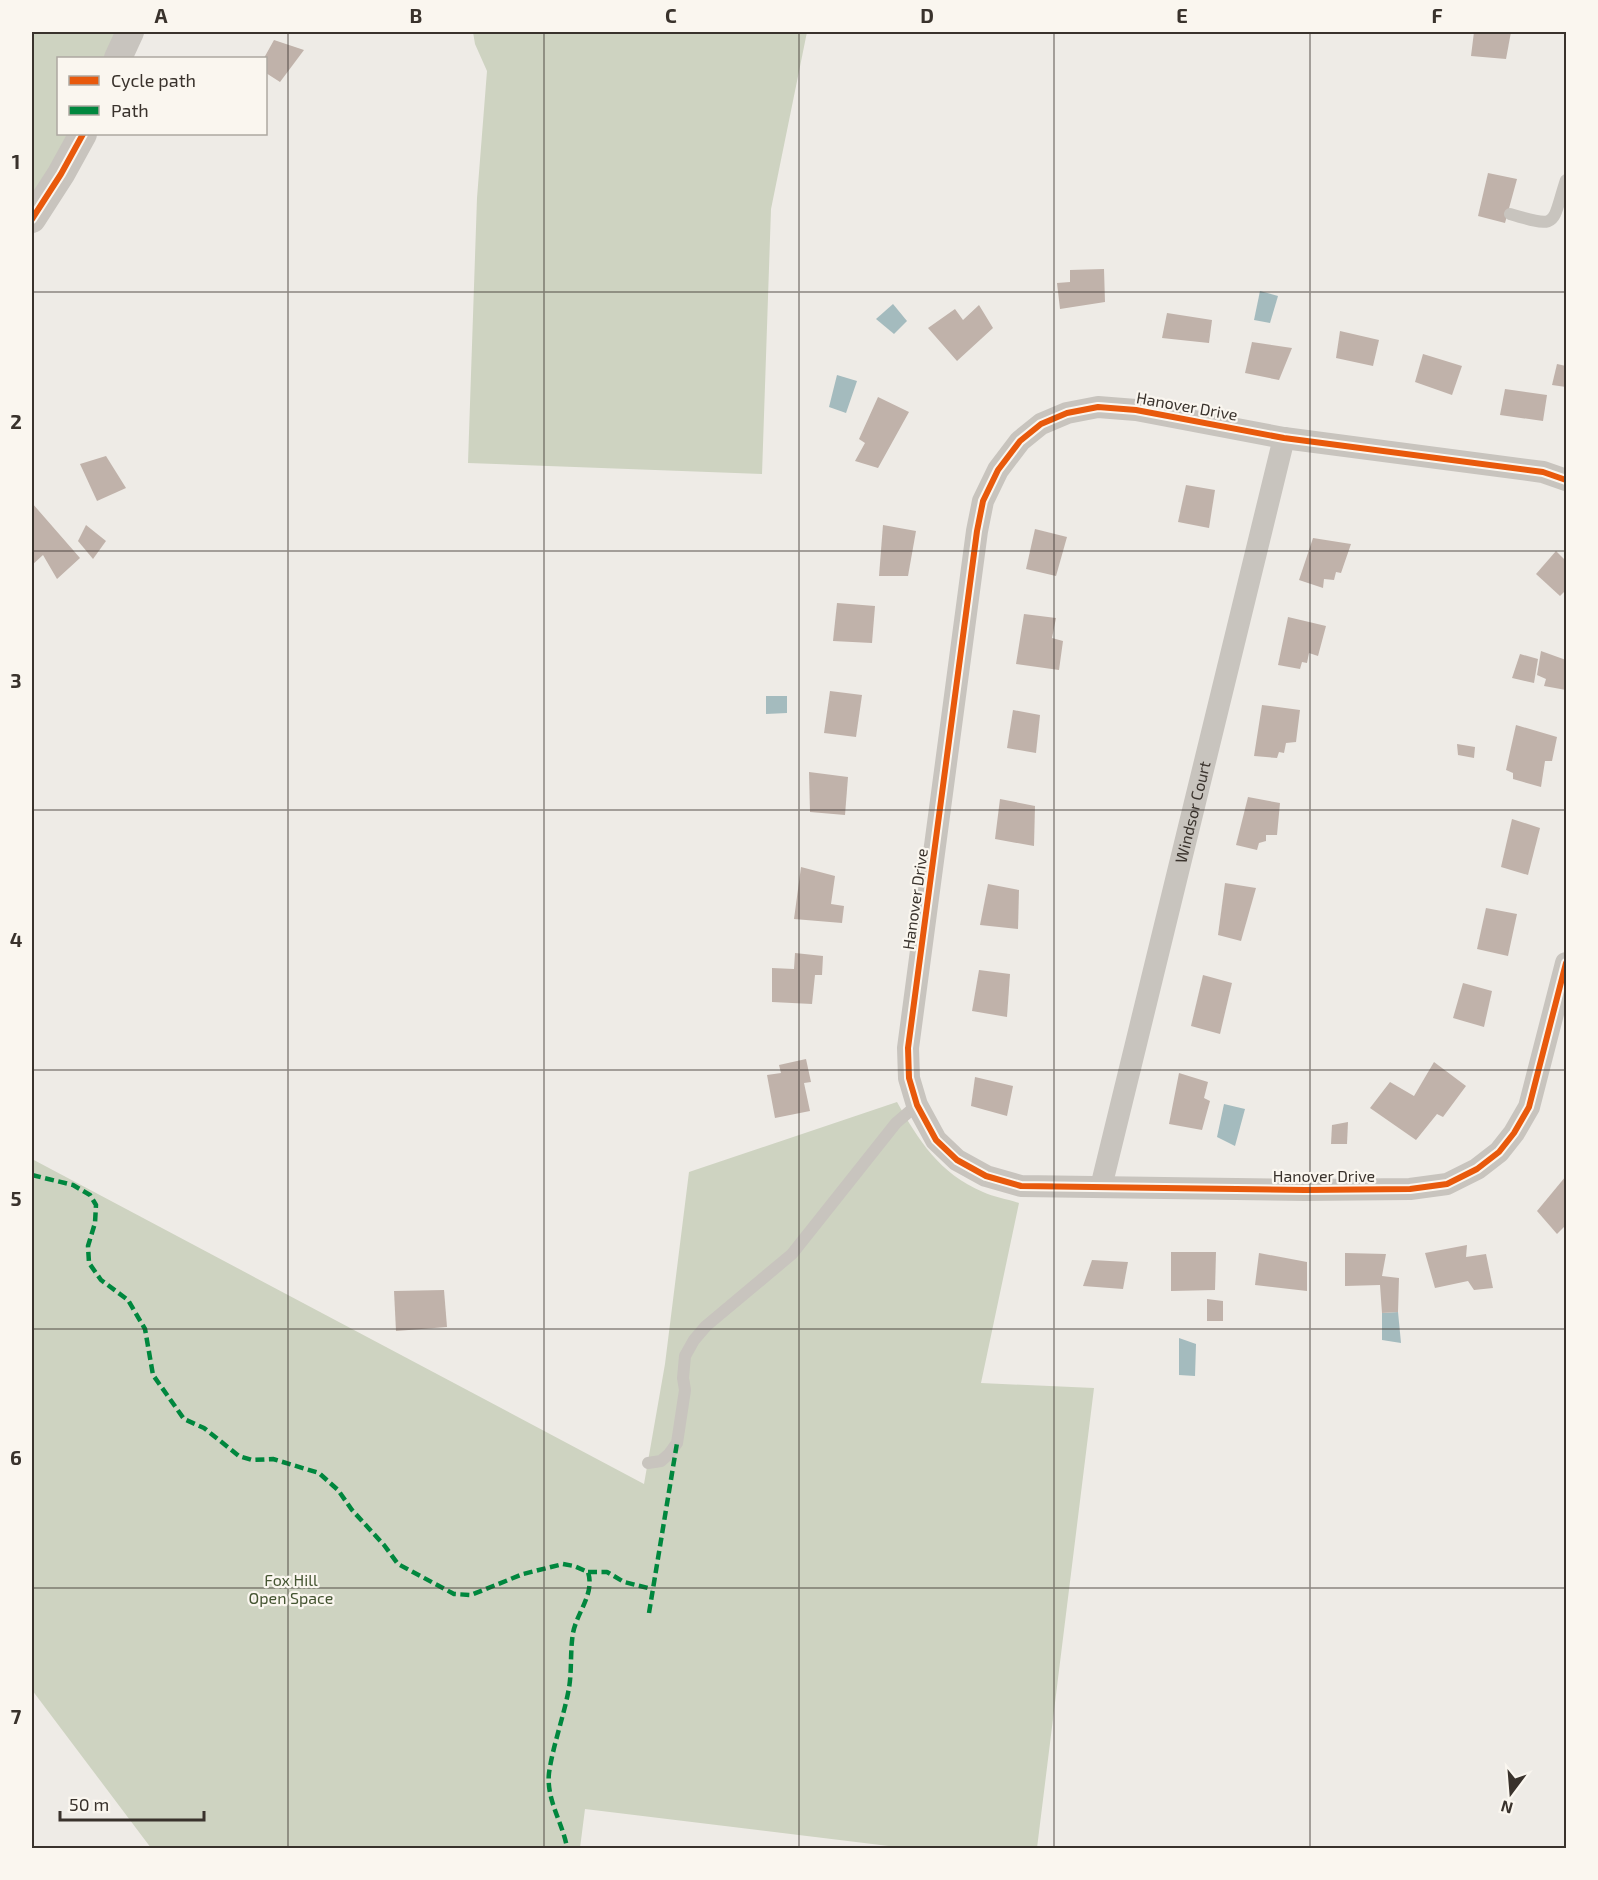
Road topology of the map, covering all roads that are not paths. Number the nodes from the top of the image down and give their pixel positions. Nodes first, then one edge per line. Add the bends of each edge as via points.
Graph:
1 (130, 32) edge
2 (118, 57) edge
3 (82, 135) edge
4 (1566, 180) edge
5 (1510, 214) dead end
6 (32, 219) edge
7 (1284, 438) junction
8 (1566, 480) edge
9 (1566, 963) edge
10 (918, 1105) junction
11 (1101, 1187) junction
12 (648, 1463) dead end

1 - 2 street
3 - 6 street
4 - 5 lane via 1551,221 1535,222
7 - 8 street, Hanover Drive via 1543,472
7 - 10 street, Hanover Drive via 1136,410 1098,407 1067,413 1041,424 1020,441 998,470 983,501 976,531 908,1048 909,1078
7 - 11 street, Windsor Court
9 - 11 street, Hanover Drive via 1529,1107 1499,1152 1447,1184 1410,1189 1316,1190
10 - 11 street, Hanover Drive via 936,1140 957,1160 986,1176 1021,1186
10 - 12 lane via 896,1123 792,1254 694,1340 685,1356 685,1390 676,1443 661,1461

